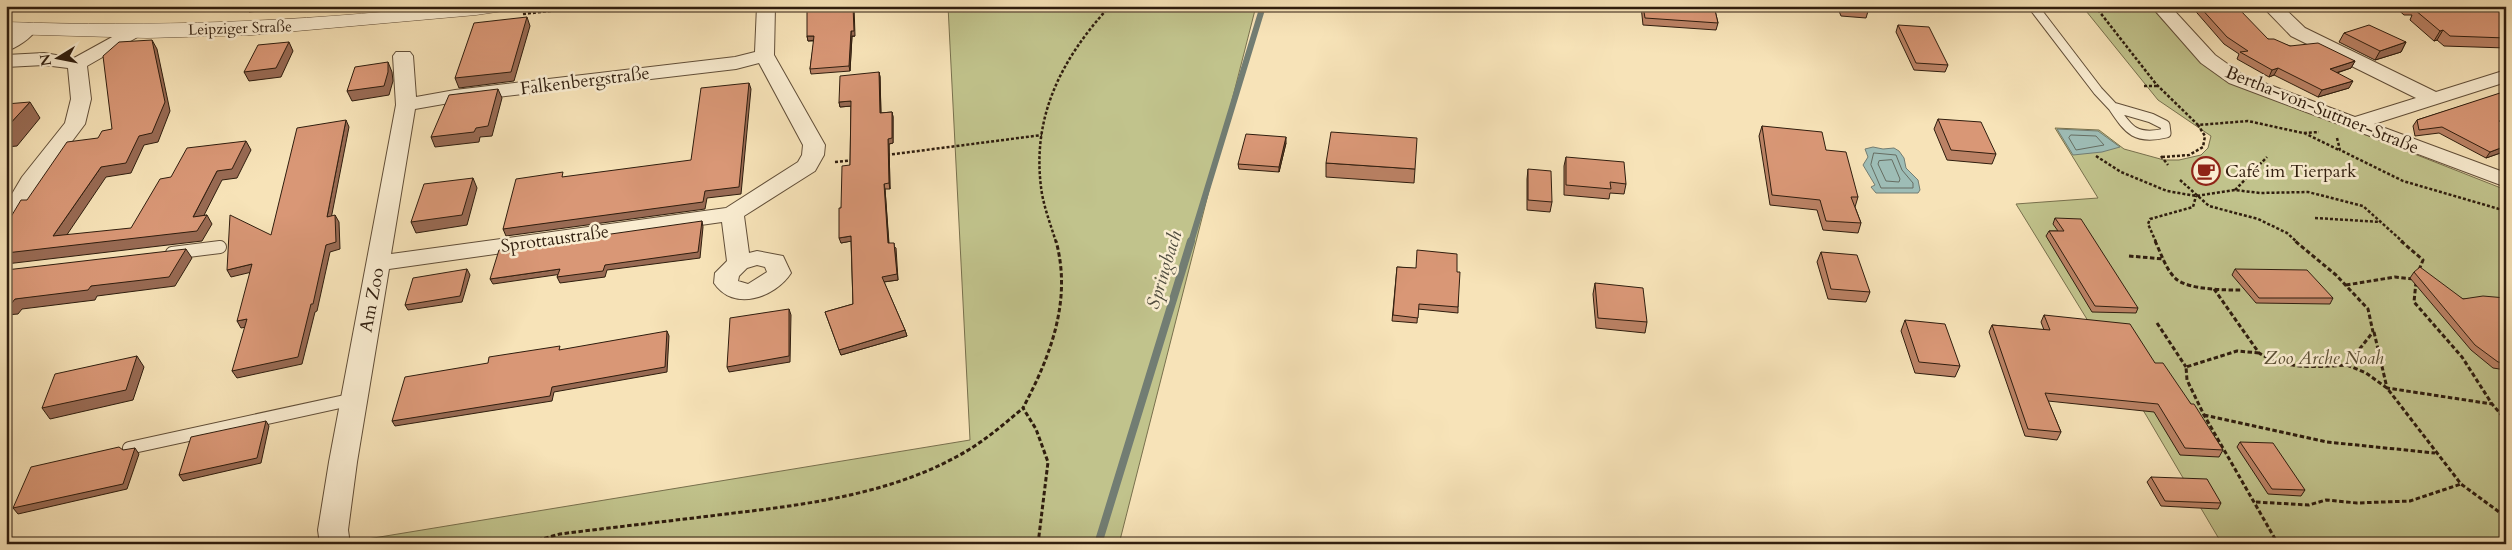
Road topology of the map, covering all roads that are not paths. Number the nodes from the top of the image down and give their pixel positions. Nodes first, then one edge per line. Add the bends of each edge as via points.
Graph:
1 (503, 6) edge
2 (766, 6) edge
3 (2033, 6) edge
4 (2160, 6) edge
5 (2271, 6) edge
6 (6, 28) edge
7 (28, 29) junction
8 (134, 31) junction
9 (6, 44) edge
10 (403, 56) dead end
11 (764, 56) junction
12 (6, 61) edge
13 (77, 64) junction
14 (2506, 76) edge
15 (2433, 98) junction
16 (406, 105) junction
17 (2113, 107) junction
18 (2344, 128) junction
19 (2506, 182) edge
20 (732, 214) junction
21 (6, 224) edge
22 (220, 247) dead end
23 (163, 254) edge
24 (379, 263) junction
25 (739, 263) dead end
26 (354, 399) junction
27 (129, 448) edge
28 (334, 544) edge

1 - 8 street, Leipziger Straße via 286,27
2 - 11 street
3 - 17 lane
4 - 18 street, Bertha-von-Suttner-Straße via 2221,70
5 - 15 street via 2298,32
6 - 7 street, Leipziger Straße
7 - 8 street, Leipziger Straße
7 - 9 street
8 - 13 street
10 - 16 street, Am Zoo
11 - 16 street, Falkenbergstraße via 736,63 455,96
11 - 20 street, Sprottaustraße via 814,144 813,155 807,166
12 - 13 street via 44,59
13 - 21 street via 81,99 75,124 30,182
14 - 15 street
15 - 18 street
16 - 24 street, Am Zoo
17 - 17 lane via 2134,133 2149,137 2166,133 2165,125 2160,122
18 - 19 street, Bertha-von-Suttner-Straße
20 - 24 street, Sprottaustraße
20 - 25 street
22 - 23 lane
24 - 26 street, Am Zoo
26 - 27 lane
26 - 28 street, Am Zoo via 332,530

